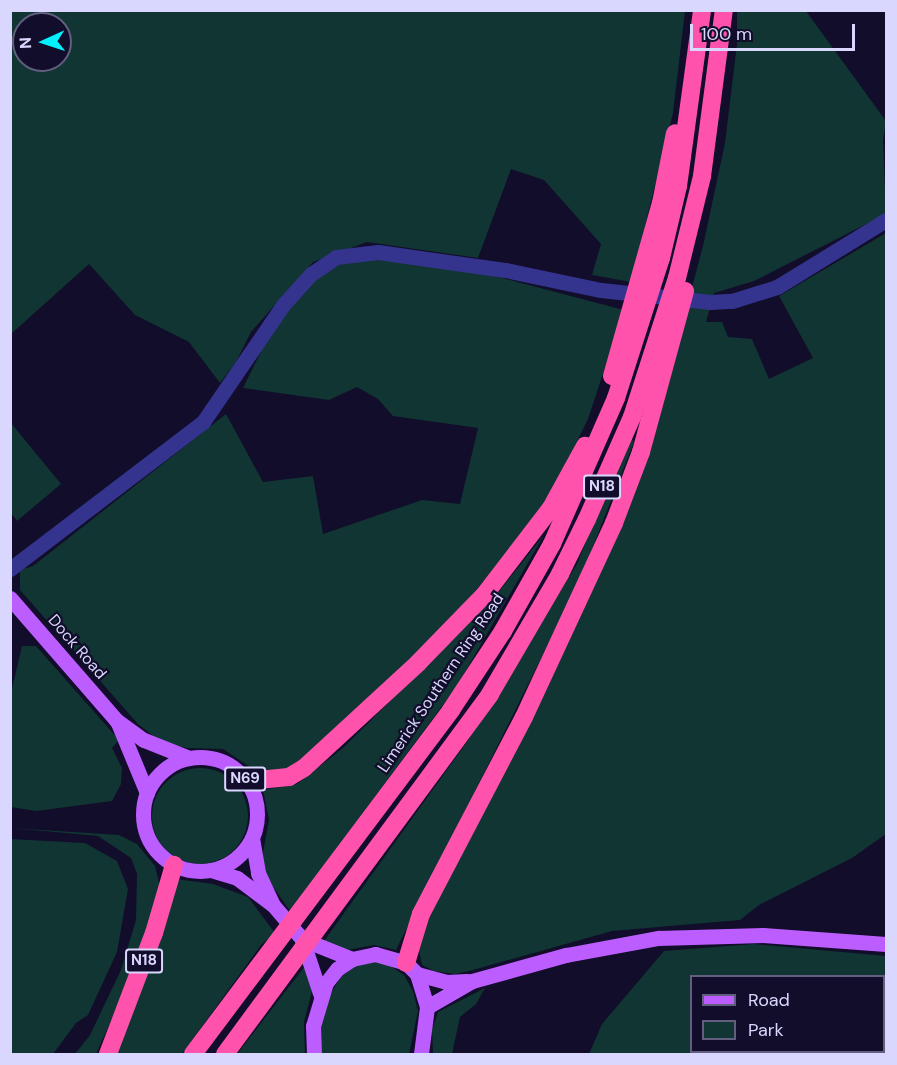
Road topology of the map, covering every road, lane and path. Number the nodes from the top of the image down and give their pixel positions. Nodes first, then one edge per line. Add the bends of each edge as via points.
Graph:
1 (694, 10) edge
2 (702, 10) edge
3 (724, 10) edge
4 (732, 10) edge
5 (886, 220) edge
6 (661, 258) junction
7 (602, 409) junction
8 (10, 568) edge
9 (10, 597) edge
10 (116, 720) junction
11 (189, 758) junction
12 (247, 781) junction
13 (147, 793) junction
14 (252, 838) junction
15 (174, 865) junction
16 (210, 870) junction
17 (273, 905) junction
18 (302, 939) junction
19 (886, 944) edge
20 (352, 959) junction
21 (412, 969) junction
22 (472, 981) junction
23 (320, 993) junction
24 (427, 1007) junction
25 (108, 1054) edge
26 (193, 1054) edge
27 (225, 1054) edge
28 (314, 1054) edge
29 (421, 1054) edge

1 - 7 highway, N18 via 661,203
2 - 6 highway, Limerick Southern Ring Road / N18 via 678,186
3 - 27 highway, N18 via 702,176 680,268 632,417 605,480 560,574 490,694
4 - 21 highway, N18 via 726,102 710,191 641,452 575,612 421,914
5 - 8 street via 777,287 732,301 601,290 506,270 378,252 336,257 311,274 283,304 203,422
6 - 7 highway, N18
6 - 26 highway, Limerick Southern Ring Road / N18 via 616,398 552,544 503,631 451,710
7 - 12 highway, N18 via 551,508 485,594 339,740 304,768 289,777
9 - 10 main road, Dock Road
10 - 11 main road, Dock Road via 144,740
10 - 13 main road, Dock Road
11 - 12 main road, N69 via 221,760
11 - 13 main road via 171,764 157,776
12 - 14 main road, N69 via 257,809
13 - 15 main road via 145,830 161,855
14 - 16 main road via 235,859
14 - 17 main road, N69 via 258,873
15 - 16 main road, N69 via 191,871
15 - 25 highway, N18 via 154,933
16 - 17 main road, N69 via 237,878
17 - 18 main road, N69
18 - 20 main road, N69
18 - 23 main road, N69
19 - 22 main road via 763,935 658,939 566,955
20 - 21 main road, N69 via 375,954
20 - 23 main road via 337,969
21 - 22 main road via 446,982
21 - 24 main road
22 - 24 main road
23 - 28 main road via 313,1026
24 - 29 main road

